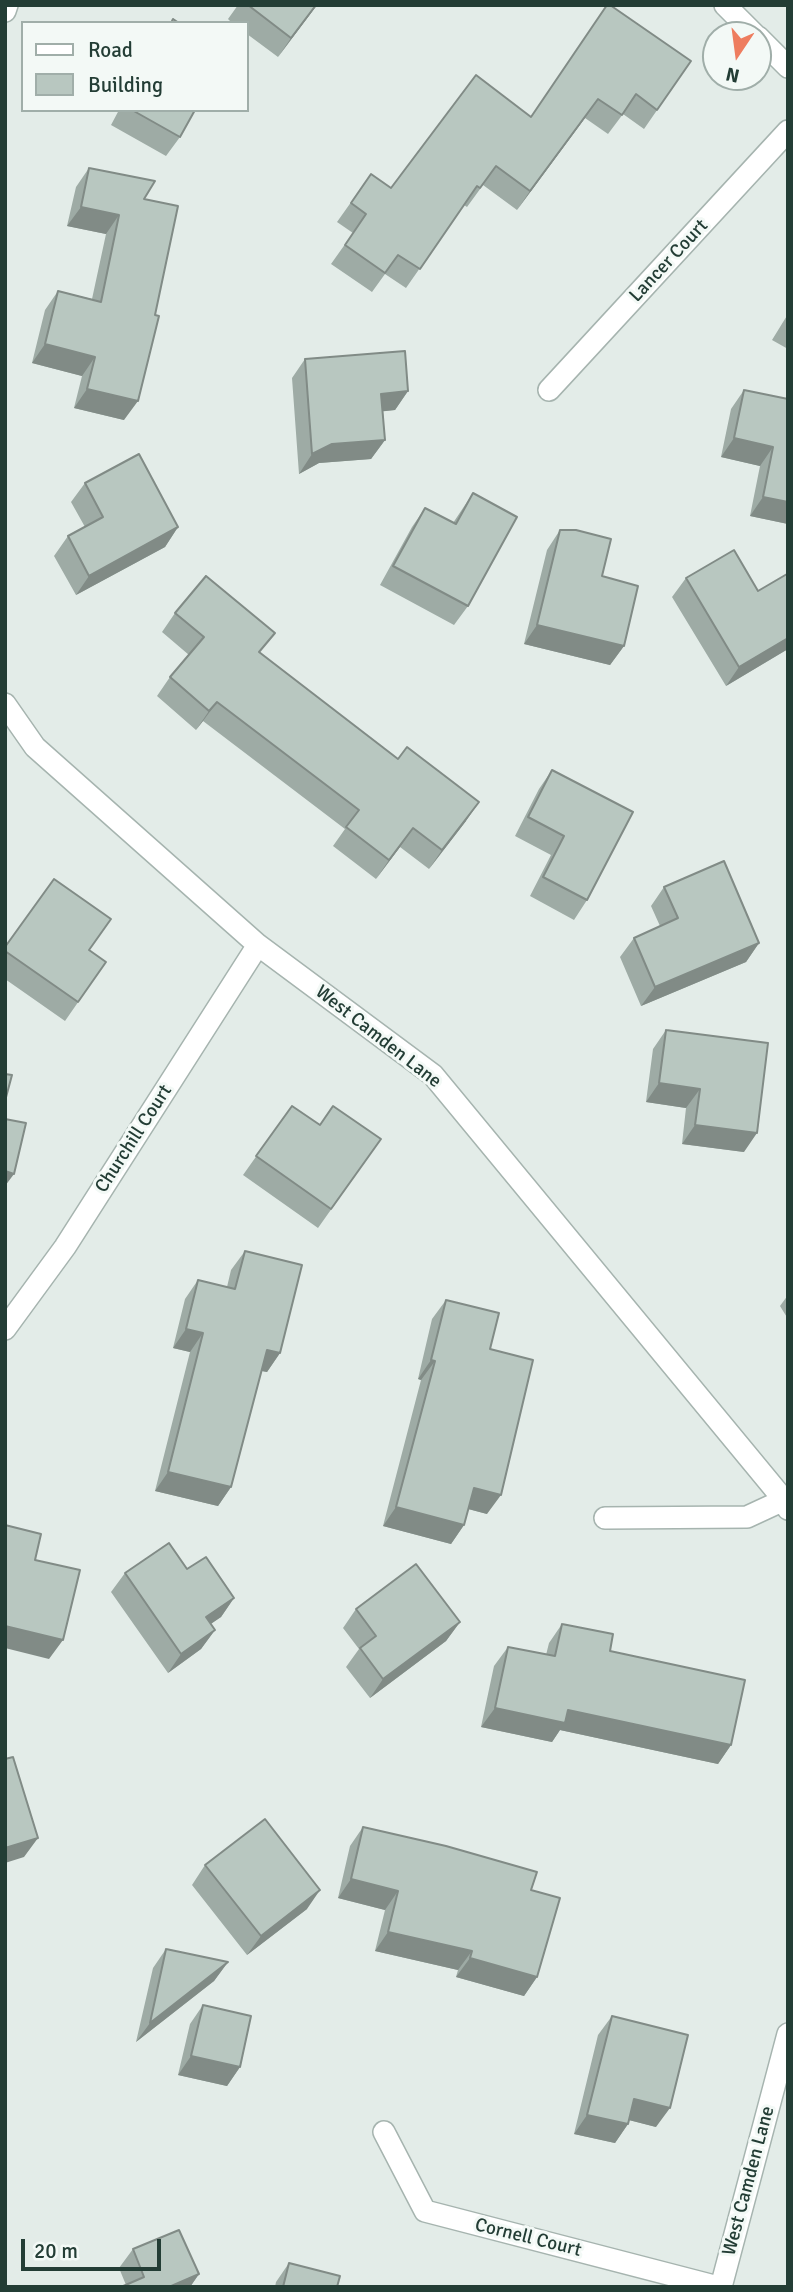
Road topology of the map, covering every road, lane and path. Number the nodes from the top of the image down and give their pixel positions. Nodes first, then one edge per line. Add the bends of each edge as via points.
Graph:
1 (7, 5) edge
2 (725, 5) edge
3 (5, 12) edge
4 (742, 21) edge
5 (772, 51) edge
6 (788, 67) edge
7 (788, 131) edge
8 (549, 390) dead end
9 (5, 704) edge
10 (258, 945) junction
11 (5, 1329) edge
12 (786, 1502) edge
13 (605, 1518) dead end
14 (788, 2034) edge
15 (384, 2132) dead end
16 (719, 2287) edge

1 - 3 street
2 - 4 street
5 - 6 street
7 - 8 street, Lancer Court
9 - 10 street, West Camden Lane via 35,747
10 - 11 street, Churchill Court via 65,1247
10 - 12 street, West Camden Lane via 433,1075
12 - 13 street via 747,1517
14 - 16 street, West Camden Lane
15 - 16 street, Cornell Court via 425,2211

